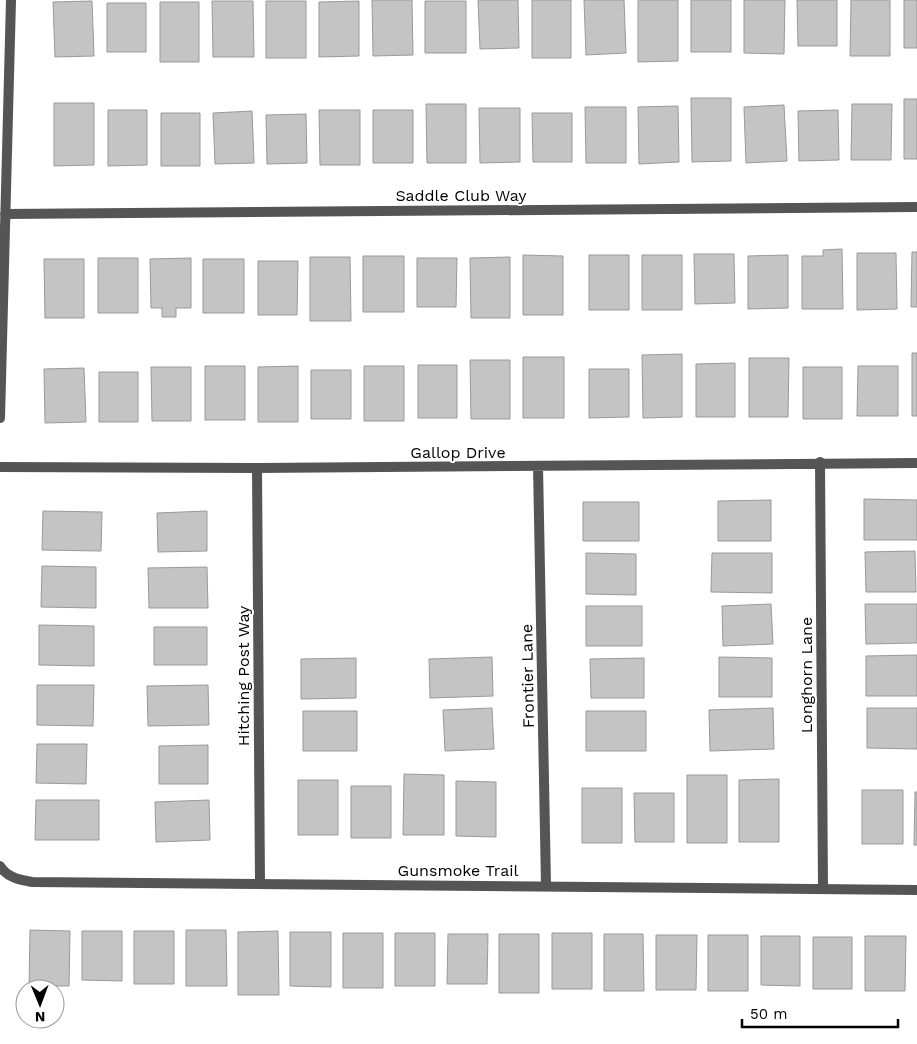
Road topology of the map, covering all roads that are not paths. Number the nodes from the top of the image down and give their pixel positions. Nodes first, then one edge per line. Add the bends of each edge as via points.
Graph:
1 (11, 0) edge
2 (917, 207) edge
3 (6, 214) junction
4 (0, 418) edge
5 (820, 462) junction
6 (917, 463) edge
7 (538, 466) junction
8 (0, 467) edge
9 (256, 468) junction
10 (1, 868) edge
11 (260, 884) junction
12 (546, 885) junction
13 (823, 888) junction
14 (917, 890) edge

1 - 3 street
2 - 3 street, Saddle Club Way
3 - 4 street
5 - 6 street, Gallop Drive
5 - 7 street, Gallop Drive
5 - 13 street, Longhorn Lane
7 - 9 street, Gallop Drive
7 - 12 street, Frontier Lane
8 - 9 street, Gallop Drive
9 - 11 street, Hitching Post Way
10 - 11 street, Gunsmoke Trail via 18,880 32,882
11 - 12 street, Gunsmoke Trail
12 - 13 street, Gunsmoke Trail
13 - 14 street, Gunsmoke Trail

